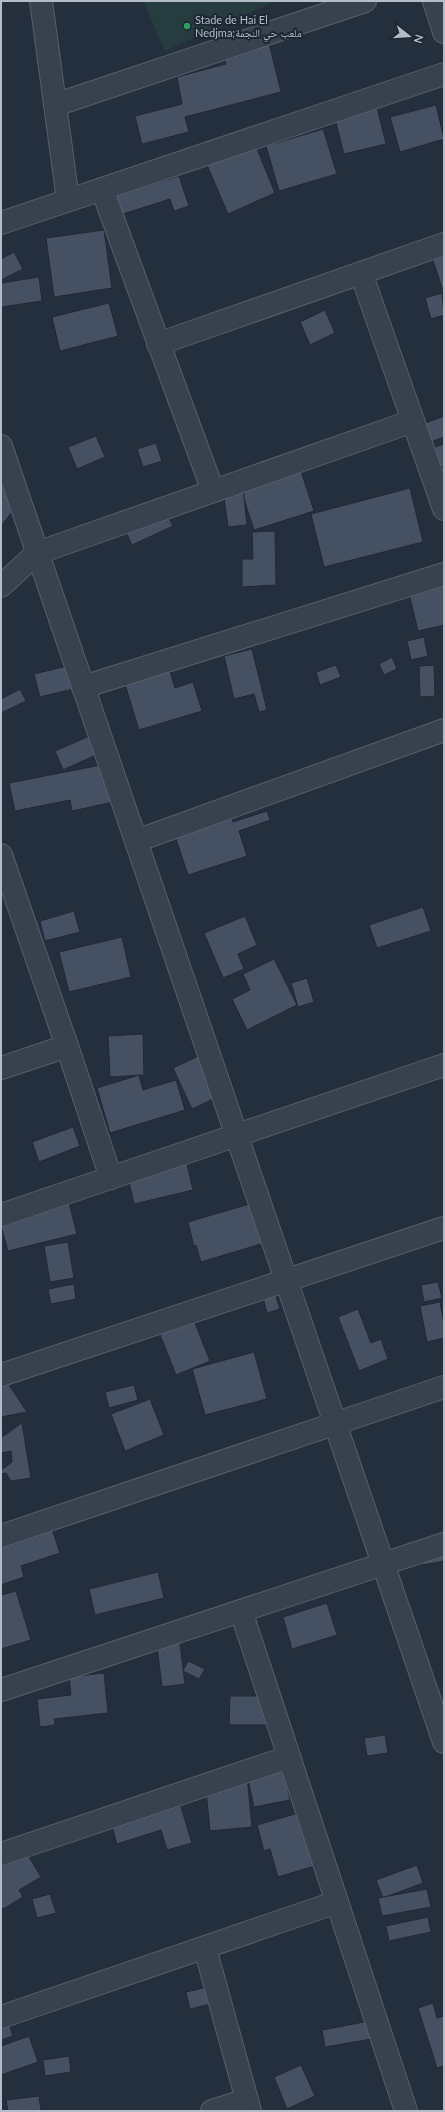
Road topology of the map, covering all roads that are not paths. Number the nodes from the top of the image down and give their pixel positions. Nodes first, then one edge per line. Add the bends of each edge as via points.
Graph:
1 (41, 1) edge
2 (365, 1) edge
3 (434, 1) edge
4 (444, 32) edge
5 (444, 74) edge
6 (55, 105) junction
7 (102, 189) junction
8 (68, 200) junction
9 (1, 223) edge
10 (444, 244) edge
11 (361, 273) junction
12 (158, 344) junction
13 (413, 421) junction
14 (1, 446) edge
15 (213, 491) junction
16 (444, 509) edge
17 (38, 553) junction
18 (444, 574) edge
19 (1, 586) edge
20 (83, 687) junction
21 (444, 730) edge
22 (136, 841) junction
23 (1, 855) edge
24 (67, 1046) junction
25 (444, 1065) edge
26 (1, 1068) edge
27 (237, 1136) junction
28 (111, 1178) junction
29 (1, 1215) edge
30 (444, 1228) edge
31 (286, 1281) junction
32 (1, 1375) edge
33 (444, 1387) edge
34 (335, 1424) junction
35 (1, 1536) edge
36 (444, 1544) edge
37 (384, 1565) junction
38 (241, 1611) junction
39 (1, 1690) edge
40 (437, 1699) edge
41 (444, 1742) edge
42 (289, 1757) junction
43 (1, 1854) edge
44 (337, 1902) junction
45 (205, 1948) junction
46 (1, 2017) edge
47 (249, 2105) edge
48 (212, 2111) edge
49 (406, 2111) edge

1 - 6 street
2 - 6 street
3 - 4 street
5 - 7 street
6 - 8 street
7 - 8 street
7 - 12 street
8 - 9 street
10 - 11 street
11 - 12 street
11 - 13 street
12 - 15 street
13 - 15 street
13 - 16 street
14 - 17 street
15 - 17 street
17 - 19 street
17 - 20 street
18 - 20 street
20 - 22 street
21 - 22 street
22 - 27 street
23 - 24 street
24 - 26 street
24 - 28 street
25 - 27 street
27 - 28 street
27 - 31 street
28 - 29 street
30 - 31 street
31 - 32 street
31 - 34 street
33 - 34 street
34 - 35 street
34 - 37 street
36 - 37 street
37 - 38 street
37 - 40 street
38 - 39 street
38 - 42 street
40 - 41 street
42 - 43 street
42 - 44 street
44 - 45 street
44 - 49 street
45 - 46 street
45 - 47 street
47 - 48 street

